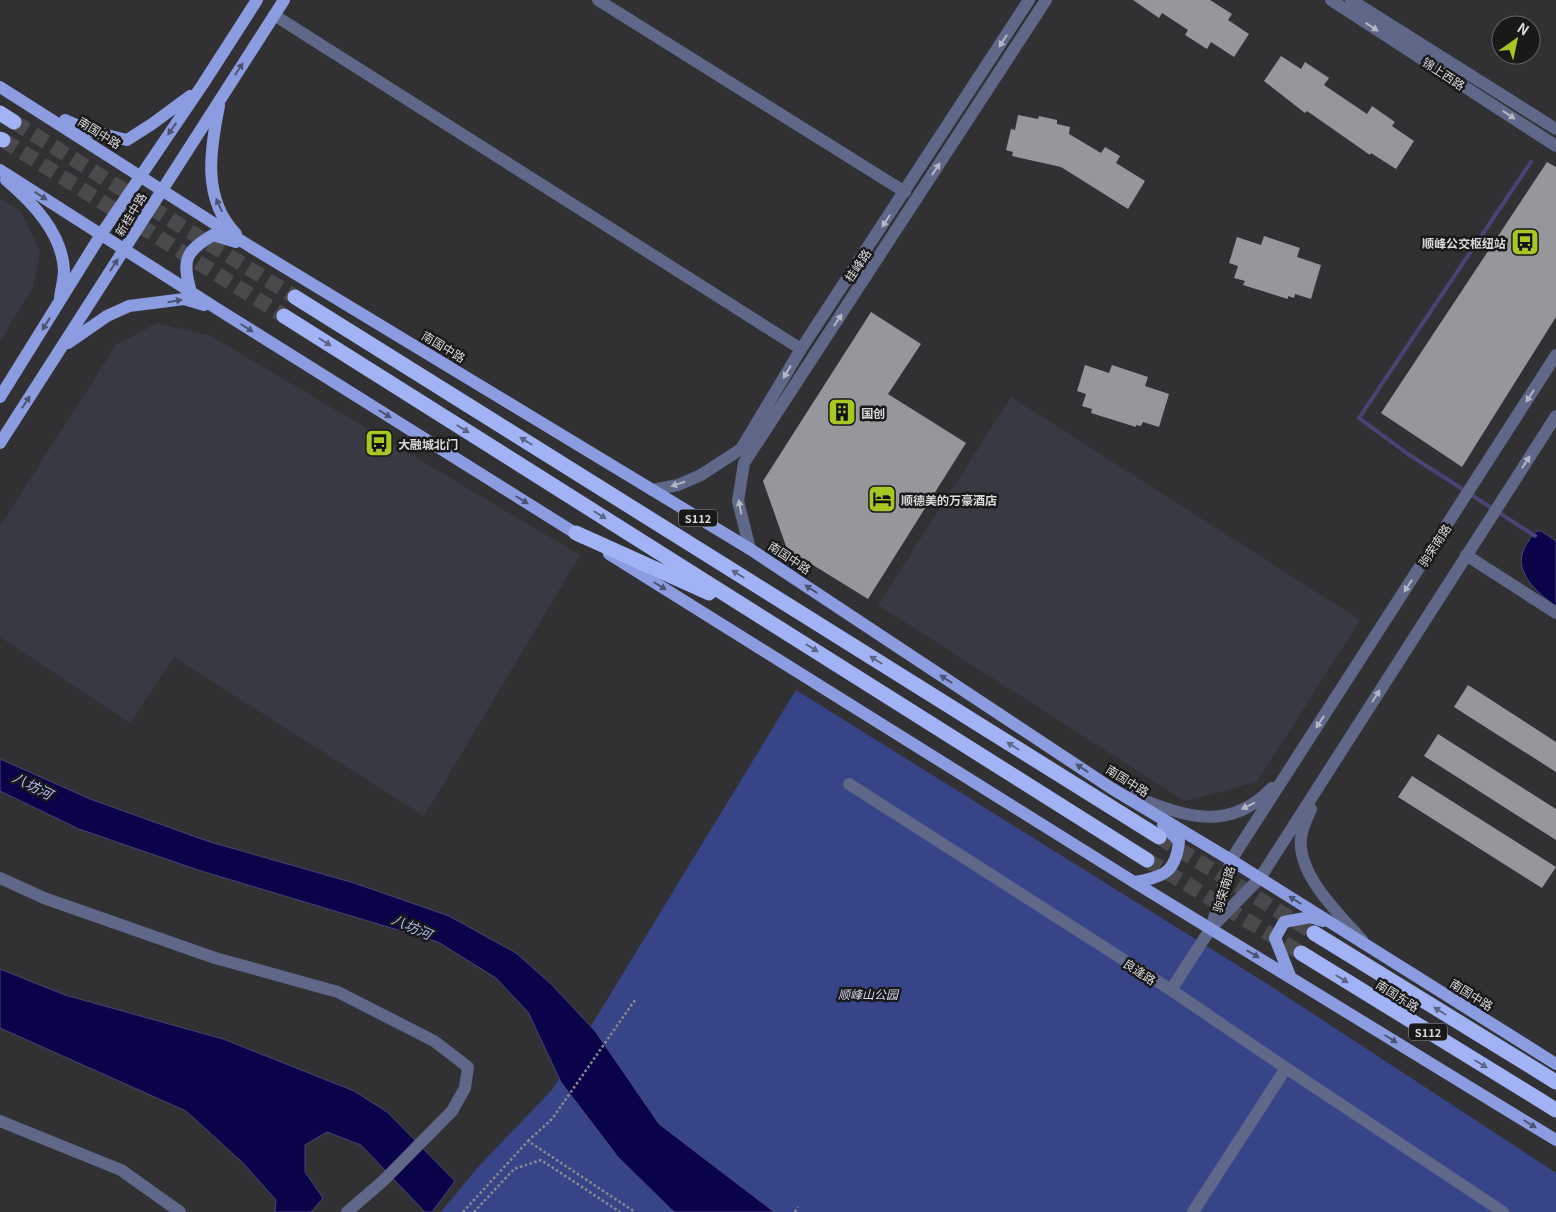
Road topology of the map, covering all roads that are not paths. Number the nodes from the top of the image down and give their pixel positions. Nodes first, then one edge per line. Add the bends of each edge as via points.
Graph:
1 (257, 0) edge
2 (284, 0) edge
3 (598, 0) edge
4 (1029, 0) edge
5 (1046, 0) edge
6 (1331, 0) edge
7 (1352, 0) edge
8 (274, 15) junction
9 (203, 84) junction
10 (0, 87) edge
11 (220, 98) junction
12 (24, 102) junction
13 (0, 113) edge
14 (14, 122) tunnel mouth
15 (1556, 129) edge
16 (1556, 146) edge
17 (0, 170) edge
18 (140, 175) junction
19 (0, 176) edge
20 (162, 188) junction
21 (905, 192) junction
22 (102, 234) junction
23 (249, 245) junction
24 (124, 248) junction
25 (191, 292) junction
26 (295, 297) tunnel mouth
27 (59, 303) junction
28 (219, 310) junction
29 (284, 316) tunnel mouth
30 (801, 349) junction
31 (59, 351) junction
32 (1556, 355) edge
33 (0, 397) edge
34 (1556, 416) edge
35 (0, 443) edge
36 (652, 490) junction
37 (576, 533) junction
38 (750, 549) junction
39 (1466, 556) junction
40 (1556, 613) edge
41 (758, 615) junction
42 (1295, 761) junction
43 (1322, 781) junction
44 (849, 784) dead end
45 (1111, 788) junction
46 (1149, 810) junction
47 (1159, 837) tunnel mouth
48 (1147, 860) tunnel mouth
49 (1231, 860) junction
50 (0, 878) edge
51 (1260, 878) junction
52 (1134, 882) junction
53 (1337, 926) junction
54 (1211, 928) junction
55 (1314, 933) tunnel mouth
56 (1366, 945) junction
57 (1301, 953) tunnel mouth
58 (1290, 976) junction
59 (1170, 990) junction
60 (1556, 1064) edge
61 (1286, 1068) junction
62 (1556, 1082) edge
63 (1556, 1110) edge
64 (0, 1121) edge
65 (1556, 1140) edge
66 (180, 1212) edge
67 (347, 1212) edge
68 (1193, 1212) edge
69 (1503, 1212) edge

1 - 9 main road, 新桂中路
2 - 8 main road, 新桂中路
3 - 21 street
4 -> 21 street, 桂峰路
38 -> 5 street via 738,501 744,463
6 -> 16 street, 锦上西路
7 - 15 street, 锦上西路
11 -> 8 main road, 新桂中路
8 - 30 street
9 - 12 main road via 175,108 127,140 90,131
9 -> 18 main road, 新桂中路
10 - 12 main road, 南国中路 / S112
11 - 20 main road, 新桂中路
23 -> 11 main road via 234,231 217,206 211,180 212,138
12 - 18 main road, 南国中路 / S112
13 - 14 highway
17 -> 22 main road
18 - 20 main road, 南国中路 / S112
18 - 22 main road, 新桂中路
19 - 27 main road via 39,212 53,232 64,271
20 - 23 main road, 南国中路 / S112
20 - 24 main road, 新桂中路
21 -> 30 street, 桂峰路
22 - 24 main road
22 - 27 main road, 新桂中路
23 - 25 main road via 212,235 193,247 185,269
23 - 36 main road, 南国中路 / S112
24 - 25 main road
31 -> 24 main road, 新桂中路
25 - 28 main road
47 -> 26 highway, S112
27 -> 33 main road, 新桂中路
31 -> 28 main road via 86,329 130,306 184,299
28 -> 37 main road
29 -> 41 highway
30 -> 36 street, 桂峰路 via 741,449 701,476
35 -> 31 main road, 新桂中路
32 -> 42 street, 驹荣南路
39 -> 34 street, 驹荣南路
36 - 38 main road, 南国中路 / S112
37 - 41 highway
37 -> 52 main road
45 -> 38 main road, 南国中路 / S112
39 - 40 street
43 -> 39 street, 驹荣南路
41 -> 48 highway
42 -> 45 street via 1252,806 1217,816 1182,815
42 - 49 street, 驹荣南路
43 - 51 street, 驹荣南路
43 - 56 street via 1301,839 1302,854 1317,887
44 - 59 street, 良逢路
45 - 46 main road, 南国中路 / S112
46 - 49 main road, 南国中路 / S112
46 - 52 main road via 1179,841 1177,859 1161,877
49 - 51 main road, 南国中路 / S112
49 - 54 street, 驹荣南路
50 - 67 street via 44,898 215,958 338,992 434,1041 468,1067 465,1088 452,1111 383,1181
53 -> 51 main road, 南国中路 / S112
51 - 54 street, 驹荣南路
52 - 54 main road
53 - 56 main road, 南国中路 / S112
53 - 58 main road via 1310,917 1284,922 1274,938
54 -> 58 main road
54 - 59 street
62 -> 55 highway, 南国东路 / S112
56 - 60 main road, 南国中路 / S112
57 -> 63 highway, 南国东路 / S112
58 -> 65 main road
59 - 61 street, 良逢路
61 - 68 street
61 - 69 street, 良逢路
64 - 66 street via 121,1170

